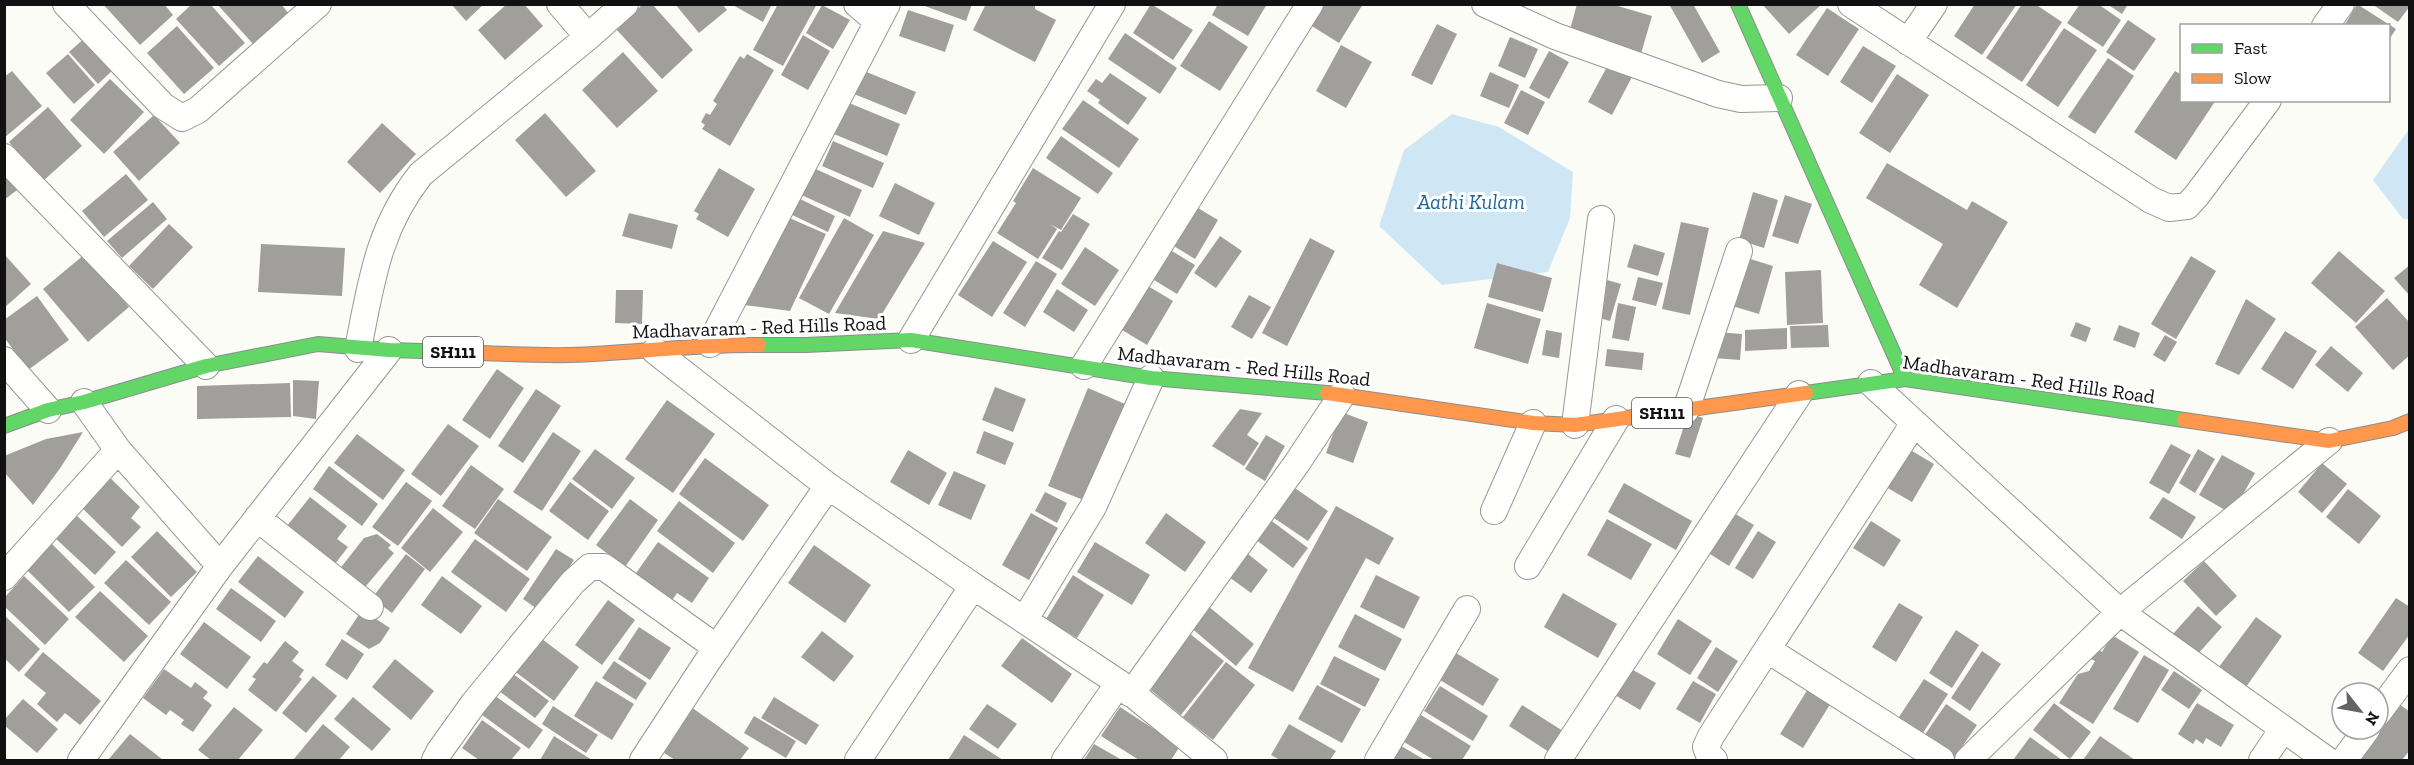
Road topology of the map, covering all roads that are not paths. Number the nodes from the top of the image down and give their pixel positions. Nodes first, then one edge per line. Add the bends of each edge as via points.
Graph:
1 (66, 4) edge
2 (318, 4) edge
3 (560, 4) edge
4 (625, 4) edge
5 (857, 4) edge
6 (1112, 4) edge
7 (1310, 4) edge
8 (1485, 4) edge
9 (1738, 4) edge
10 (1851, 4) edge
11 (1934, 4) edge
12 (2341, 4) edge
13 (882, 13) edge
14 (2326, 24) edge
15 (588, 37) junction
16 (1908, 42) junction
17 (1779, 98) junction
18 (2266, 102) edge
19 (4, 157) edge
20 (1601, 219) dead end
21 (1739, 250) dead end
22 (911, 340) junction
23 (711, 344) junction
24 (358, 349) junction
25 (389, 350) junction
26 (655, 351) junction
27 (4, 360) edge
28 (206, 366) junction
29 (1084, 366) junction
30 (1151, 378) junction
31 (1905, 379) junction
32 (1871, 383) junction
33 (1799, 394) junction
34 (1342, 395) junction
35 (84, 402) junction
36 (48, 410) junction
37 (1686, 410) junction
38 (1616, 419) junction
39 (2409, 421) edge
40 (1533, 423) junction
41 (1914, 423) junction
42 (1575, 425) junction
43 (4, 426) edge
44 (2329, 441) junction
45 (118, 450) junction
46 (828, 486) junction
47 (1494, 511) dead end
48 (257, 518) junction
49 (220, 566) junction
50 (1528, 566) dead end
51 (4, 577) edge
52 (973, 586) junction
53 (370, 607) dead end
54 (1467, 609) dead end
55 (2120, 612) junction
56 (1025, 619) junction
57 (717, 648) junction
58 (1768, 650) junction
59 (2409, 670) edge
60 (1125, 689) junction
61 (2390, 696) edge
62 (2283, 729) junction
63 (2358, 741) edge
64 (81, 760) edge
65 (435, 760) edge
66 (644, 760) edge
67 (858, 760) edge
68 (1065, 760) edge
69 (1214, 760) edge
70 (1378, 760) edge
71 (1558, 760) edge
72 (1714, 760) edge
73 (1941, 760) edge
74 (1968, 760) edge
75 (2262, 760) edge
76 (2327, 760) edge
77 (2344, 760) edge

1 - 2 street via 163,106 182,118 198,110
3 - 15 street
4 - 15 street
5 - 13 street
6 - 22 street
7 - 29 street
8 - 17 street via 1555,36 1718,93 1741,99
9 - 17 main road
10 - 16 street
11 - 16 street
12 - 14 street
13 - 23 street
15 - 24 street via 421,174 405,195 375,263
16 - 18 street via 2169,208 2187,206
17 - 31 main road
19 - 28 street
20 - 42 street
21 - 37 street
22 - 23 main road, Madhavaram - Red Hills Road / SH111
22 - 29 main road, Madhavaram - Red Hills Road / SH111
23 - 26 main road, Madhavaram - Red Hills Road / SH111
24 - 25 main road, Madhavaram - Red Hills Road / SH111
24 - 28 main road, Madhavaram - Red Hills Road / SH111 via 318,345
25 - 26 main road, Madhavaram - Red Hills Road / SH111 via 568,355
25 - 48 street
26 - 46 street
27 - 36 street
28 - 35 main road, Madhavaram - Red Hills Road / SH111
29 - 30 main road, Madhavaram - Red Hills Road / SH111
30 - 34 main road, Madhavaram - Red Hills Road / SH111
30 - 56 street via 1093,507
31 - 32 main road, Madhavaram - Red Hills Road / SH111
31 - 44 main road, Madhavaram - Red Hills Road / SH111
32 - 33 main road, Madhavaram - Red Hills Road / SH111
32 - 41 street
33 - 37 main road, Madhavaram - Red Hills Road / SH111
33 - 71 street
34 - 40 main road, Madhavaram - Red Hills Road / SH111
34 - 60 street via 1297,463
35 - 36 main road, Madhavaram - Red Hills Road / SH111
35 - 45 street
36 - 43 main road, Madhavaram - Red Hills Road / SH111
37 - 38 main road, Madhavaram - Red Hills Road / SH111
38 - 42 main road, Madhavaram - Red Hills Road / SH111
38 - 50 street
39 - 44 main road, Madhavaram - Red Hills Road / SH111
40 - 42 main road, Madhavaram - Red Hills Road / SH111
40 - 47 street
41 - 55 street
41 - 58 street
44 - 55 street
45 - 49 street
45 - 51 street
46 - 52 street
46 - 57 street
48 - 49 street
48 - 53 street
49 - 64 street
52 - 56 street
52 - 67 street
54 - 70 street
55 - 62 street
55 - 74 street
56 - 60 street
57 - 65 street via 604,567 590,567 573,582 474,703
57 - 66 street
58 - 72 street via 1706,747
58 - 73 street
59 - 61 street
60 - 68 street
60 - 69 street
62 - 75 street
62 - 76 street
63 - 77 street

